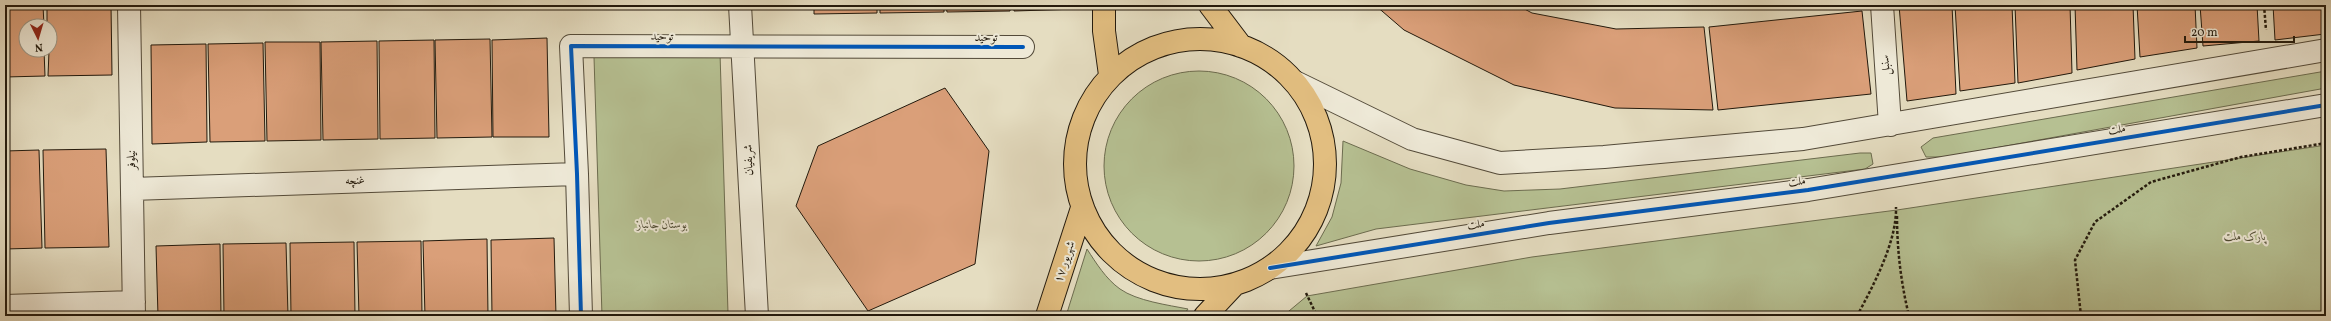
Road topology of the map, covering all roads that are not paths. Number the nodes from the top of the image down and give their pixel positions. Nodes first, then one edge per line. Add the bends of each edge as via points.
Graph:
1 (129, 5) edge
2 (740, 5) edge
3 (1104, 5) edge
4 (1210, 5) edge
5 (1882, 5) edge
6 (1241, 46) junction
7 (743, 48) junction
8 (1023, 48) dead end
9 (2326, 50) edge
10 (1110, 76) junction
11 (1295, 82) junction
12 (2326, 106) edge
13 (1890, 125) junction
14 (577, 174) junction
15 (132, 189) junction
16 (1082, 208) junction
17 (1270, 268) junction
18 (1234, 284) junction
19 (5, 306) edge
20 (134, 309) edge
21 (581, 316) edge
22 (757, 316) edge
23 (1047, 316) edge
24 (1205, 316) edge

1 - 15 street, نیلوفر
2 - 7 street, شریفیان
3 - 10 main road via 1104,31
4 - 6 main road
5 - 13 street, سنبل
6 - 10 main road via 1207,39 1171,42 1139,54
6 - 11 main road via 1271,60
7 - 8 street, توحید
7 - 14 street, توحید via 571,46
7 - 22 street, شریفیان
9 - 13 street
10 - 16 main road via 1089,105 1077,138 1075,174
11 - 13 street via 1412,139 1500,163 1604,157 1803,139
11 - 17 main road via 1314,112 1322,138 1325,180 1315,214 1304,232 1296,244
12 - 17 street, ملت via 1808,190 1549,223
14 - 15 street, غنچه
14 - 21 street, توحید
15 - 20 street, نیلوفر
16 - 18 main road via 1100,241 1128,266 1161,283 1198,289
16 - 23 main road, ۱۷ شهریور
17 - 18 main road
18 - 24 main road
19 - 20 street

